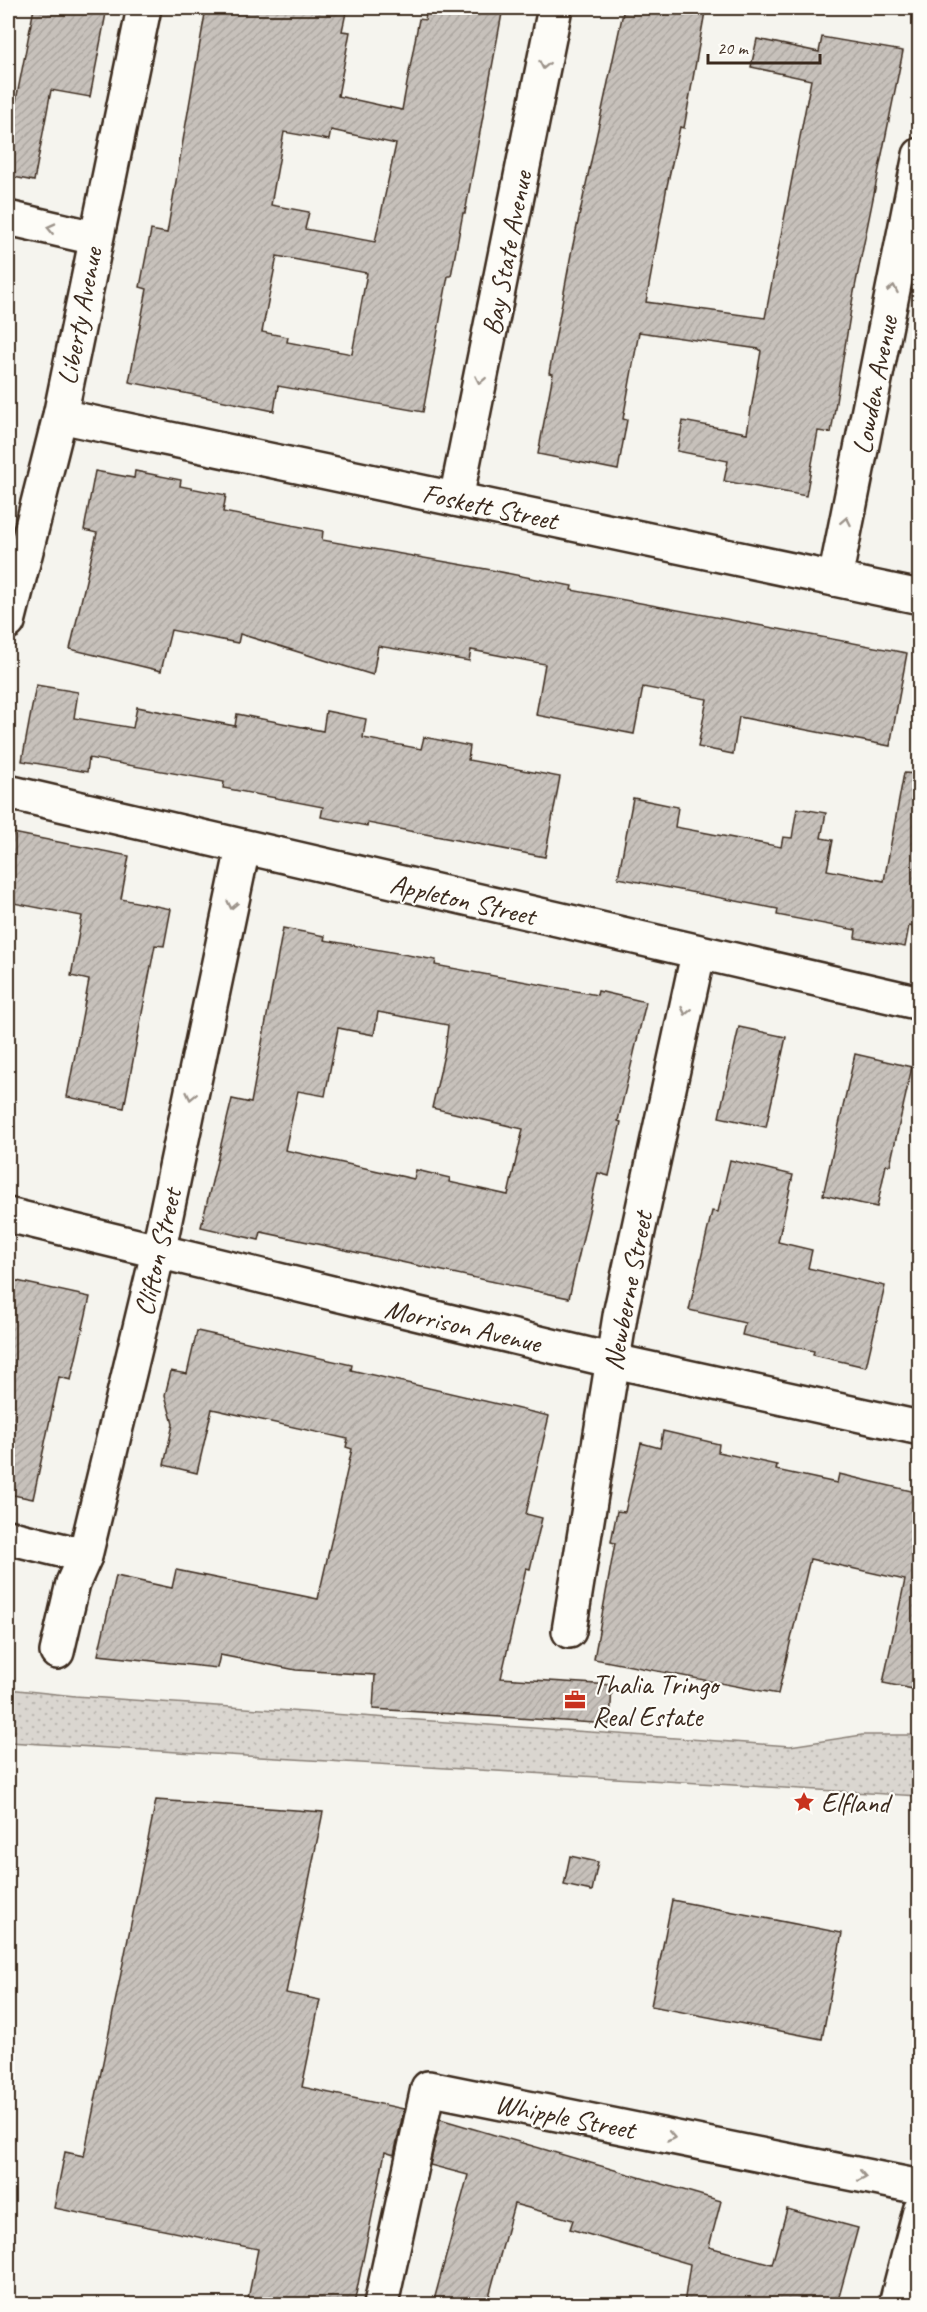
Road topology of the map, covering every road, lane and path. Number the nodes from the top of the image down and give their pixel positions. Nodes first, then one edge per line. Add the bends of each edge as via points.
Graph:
1 (144, 8) edge
2 (555, 8) edge
3 (920, 155) edge
4 (8, 218) edge
5 (95, 238) junction
6 (60, 416) junction
7 (456, 500) junction
8 (835, 579) junction
9 (920, 597) edge
10 (8, 622) edge
11 (8, 792) edge
12 (243, 848) junction
13 (698, 954) junction
14 (920, 1003) edge
15 (8, 1215) edge
16 (158, 1253) junction
17 (614, 1361) junction
18 (920, 1428) edge
19 (8, 1537) edge
20 (85, 1556) junction
21 (568, 1630) dead end
22 (57, 1652) dead end
23 (920, 2187) edge
24 (920, 2211) edge
25 (381, 2304) edge
26 (896, 2304) edge

1 - 5 street, Liberty Avenue
2 -> 7 street, Bay State Avenue
8 -> 3 street, Lowden Avenue
5 -> 4 street
5 - 6 street, Liberty Avenue
6 - 7 street, Foskett Street
6 - 10 street, Liberty Avenue
7 - 8 street, Foskett Street
8 - 9 street, Foskett Street
11 - 12 street, Appleton Street
12 - 13 street, Appleton Street
12 -> 16 street, Clifton Street
13 - 14 street, Appleton Street
13 -> 17 street, Newberne Street via 621,1310
15 - 16 street, Morrison Avenue
16 - 17 street, Morrison Avenue
16 - 20 street, Clifton Street
17 - 18 street, Morrison Avenue
17 - 21 street, Newberne Street
19 - 20 street
20 - 22 street, Clifton Street via 73,1583
25 -> 23 street, Whipple Street via 428,2088
24 - 26 street

